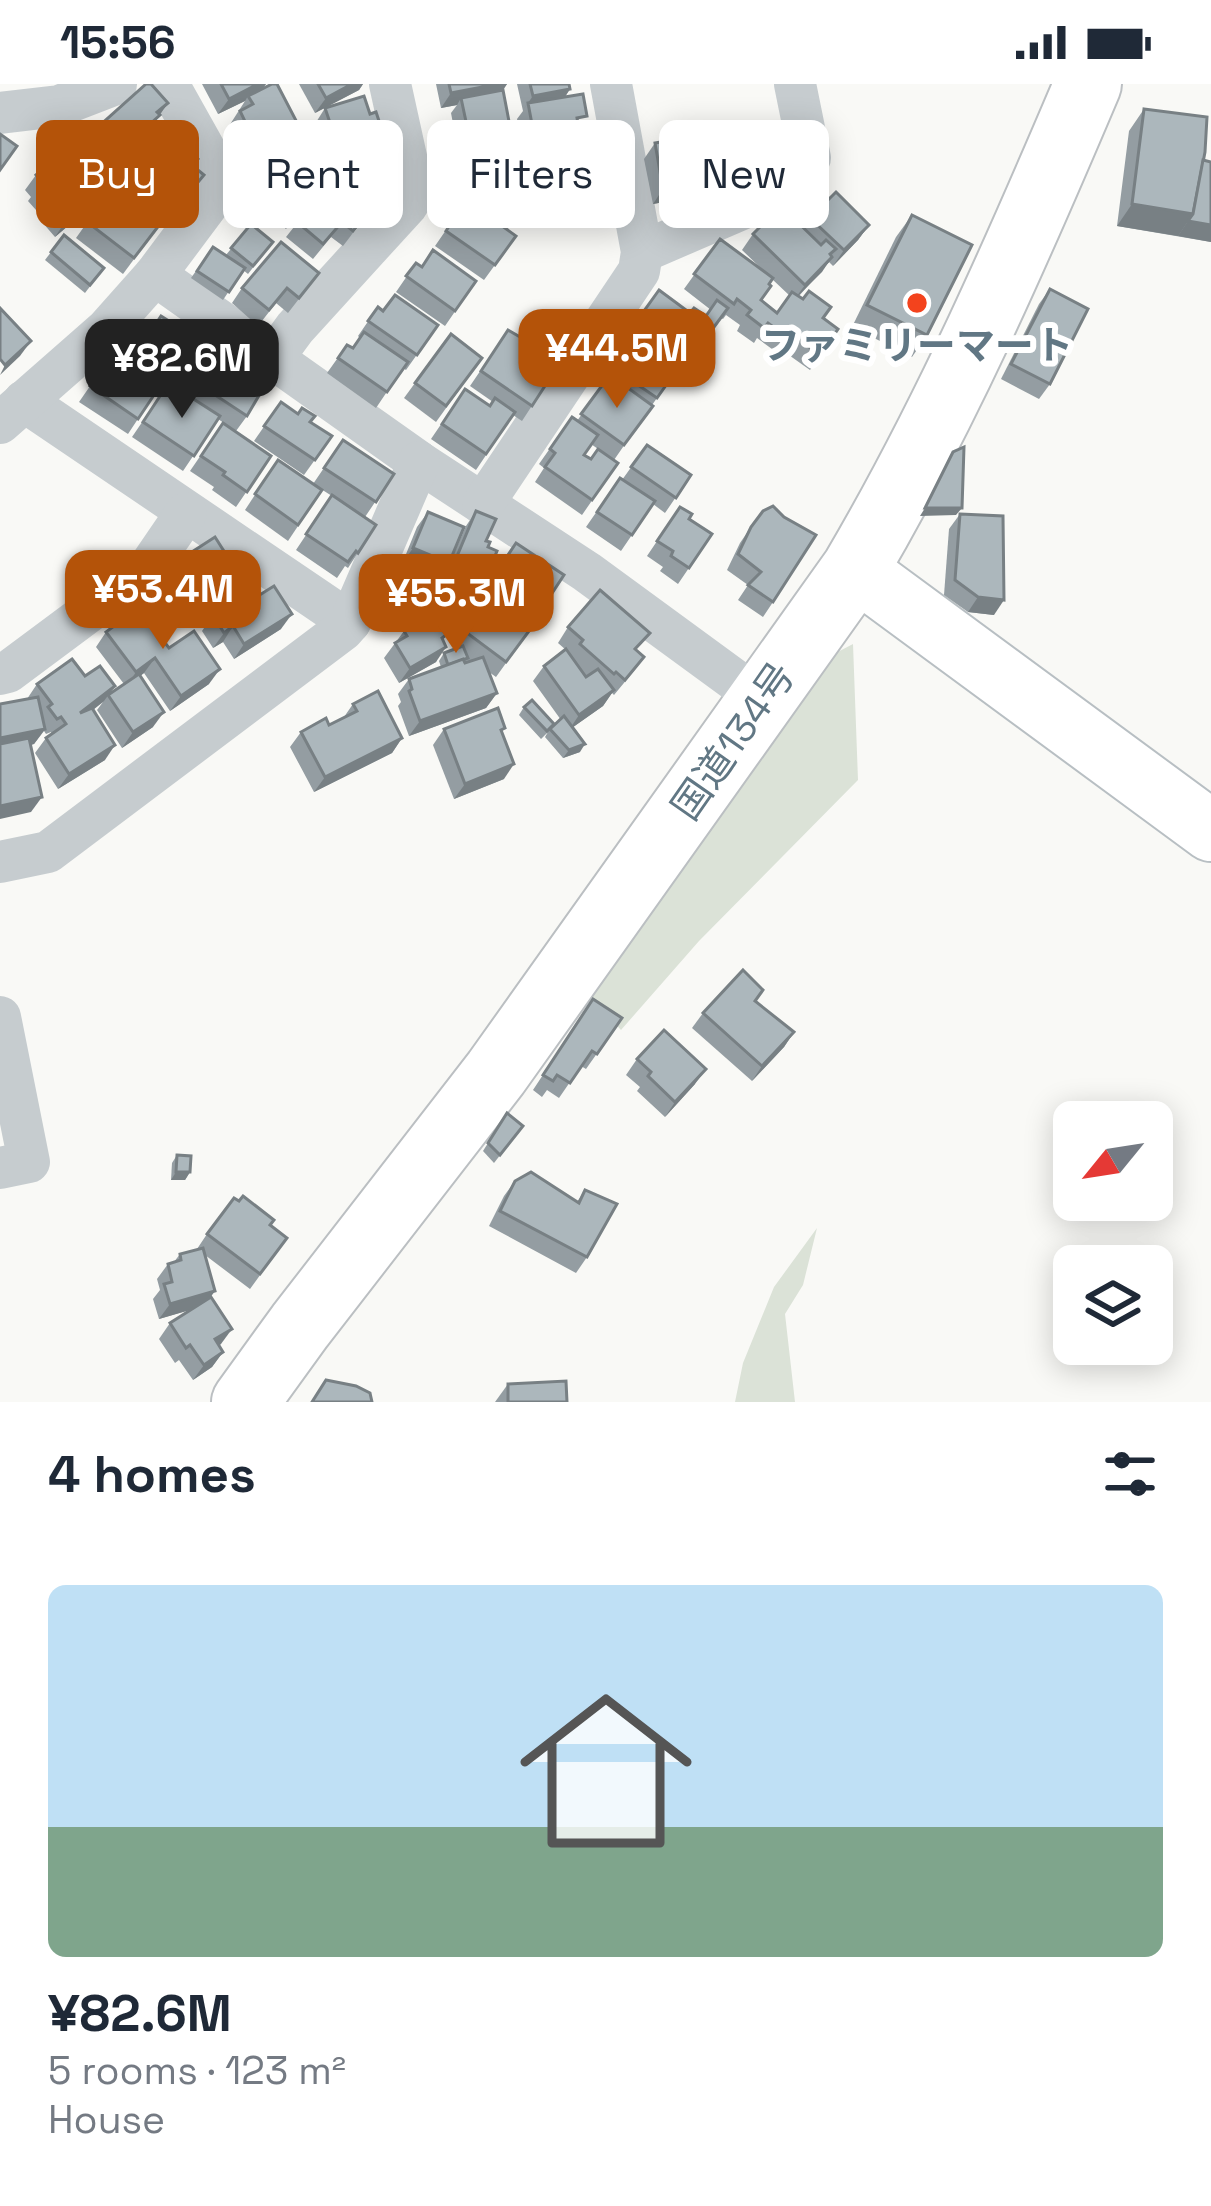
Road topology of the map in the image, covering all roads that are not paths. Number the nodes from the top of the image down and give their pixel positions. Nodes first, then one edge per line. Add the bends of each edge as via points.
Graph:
1 (116, 84) edge
2 (168, 84) edge
3 (390, 84) edge
4 (611, 84) edge
5 (795, 84) edge
6 (1088, 84) edge
7 (0, 112) edge
8 (642, 252) junction
9 (155, 275) junction
10 (273, 358) junction
11 (12, 412) edge
12 (419, 462) junction
13 (483, 504) junction
14 (186, 513) junction
15 (855, 569) junction
16 (350, 622) junction
17 (0, 674) edge
18 (762, 700) junction
19 (1211, 831) edge
20 (0, 862) edge
21 (0, 1016) edge
22 (0, 1168) edge
23 (244, 1402) edge

1 - 7 street via 59,106
2 - 9 street via 219,175 217,192
3 - 10 street via 412,184 408,204
4 - 8 street
5 - 8 street via 810,158 797,185
6 - 15 highway, 国道134号 via 1004,280
8 - 13 street via 640,272
9 - 10 street
9 - 11 street
10 - 12 street
11 - 14 street
12 - 13 street
12 - 16 street
13 - 18 street
14 - 16 street
14 - 17 street via 149,567
15 - 18 highway, 国道134号
15 - 19 street
16 - 20 street via 48,852
18 - 23 highway, 国道134号 via 496,1073
21 - 22 street via 29,1162

